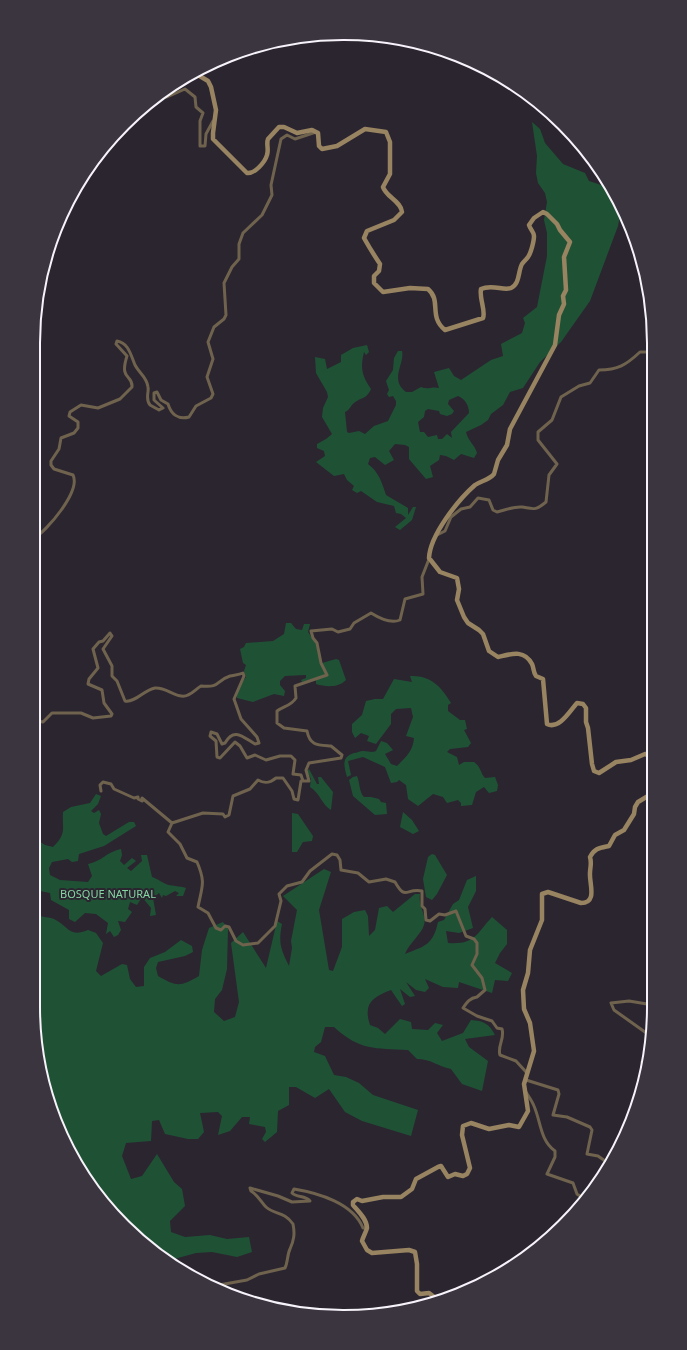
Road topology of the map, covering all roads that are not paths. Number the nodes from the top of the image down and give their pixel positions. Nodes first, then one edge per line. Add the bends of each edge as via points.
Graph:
1 (200, 76) edge
2 (166, 98) edge
3 (217, 114) junction
4 (316, 132) junction
5 (647, 352) edge
6 (40, 534) edge
7 (437, 535) junction
8 (429, 558) junction
9 (40, 721) edge
10 (647, 755) edge
11 (303, 781) junction
12 (101, 791) dead end
13 (647, 797) edge
14 (172, 823) junction
15 (647, 1004) edge
16 (645, 1032) edge
17 (528, 1074) junction
18 (526, 1080) junction
19 (524, 1089) junction
20 (604, 1161) edge
21 (580, 1196) edge
22 (367, 1228) junction
23 (220, 1284) edge
24 (433, 1296) edge

1 - 3 street via 208,81
2 - 3 street via 185,89 195,97 196,107 203,113 200,120 200,146 205,146 206,134
3 - 4 street via 213,139 249,173 254,172 264,161 268,139 279,127 297,133 308,130
4 - 6 street via 295,139 287,135 282,139 271,185 271,198 262,215 243,233 239,259 224,283 226,315 214,327 208,342 213,359 207,377 213,394 211,398 196,406 189,417 185,418 170,412 168,404 161,400 156,392 154,400 163,408 160,410 150,405 147,399 149,389 146,379 135,365 130,350 117,341 116,344 127,356 124,372 131,380 132,387 120,400 98,408 81,405 70,412 69,416 78,422 78,428 74,433 61,438 59,449 50,465 54,469 73,475 75,481 68,501
4 - 7 street via 322,150 337,146 365,129 387,134 390,142 390,174 383,187 400,206 402,212 394,220 367,231 364,235 380,264 379,271 374,276 374,283 383,292 410,288 428,289 435,301 435,317 445,330 485,317 481,289 494,286 510,289 515,284 520,276 521,266 531,250 534,236 529,225 534,218 543,212 547,214 570,242 564,256 566,290 559,316 556,345 510,429 507,445 498,460 494,474 473,487 460,500 446,516
5 - 7 street via 640,352 634,359 614,370 599,370 590,382 561,397 552,420 538,432 538,440 557,464 549,475 546,502 531,510 522,507 497,512 493,510 489,500 478,498 470,508 461,510 451,517 445,530
7 - 8 street
8 - 10 street via 440,572 457,578 457,600 464,617 483,634 490,651 498,657 520,653 532,664 536,676 543,679 547,724 558,723 577,703 583,704 586,708 594,771 599,773 616,762
8 - 11 street via 422,577 423,594 405,599 400,620 389,621 371,613 354,623 350,629 338,632 332,629 311,630 313,638 318,643 321,663 327,675 295,686 296,698 290,705 277,711 277,723 284,728 307,731 310,741 316,745 331,746 342,755 341,758 309,763 306,770 309,781
9 - 11 street via 43,722 52,713 81,713 92,718 111,716 104,703 102,690 88,684 88,679 98,668 93,649 110,633 112,636 104,649 104,654 112,666 112,676 117,681 125,701 156,688 188,696 201,686 217,686 230,676 243,673 234,699 240,719 257,737 259,743 255,744 232,734 222,744 217,734 211,732 210,736 216,741 217,757 220,758 235,742 247,758 255,755 266,760 292,756 295,760 293,774 301,775
11 - 14 street via 298,800 294,799 283,778 264,783 258,780 250,789 233,796 229,815 225,817 223,814 203,813
12 - 14 street via 100,785 103,782 111,784 117,791 149,802
13 - 17 street via 638,802 624,830 615,835 609,846 594,850 590,857 590,900 581,903 548,892 542,894 542,920 530,950 523,990 524,1009 530,1023 534,1051
14 - 17 street via 168,832 180,844 187,858 197,862 201,872 204,884 198,907 208,913 216,928 221,930 229,927 236,941 242,945 258,943 268,934 275,926 281,901 279,894 287,886 302,882 310,871 332,854 340,860 341,870 344,872 358,873 369,882 386,879 395,882 398,890 404,893 422,891 422,906 425,909 426,920 430,921 439,914 445,915 456,911 466,936 477,943 477,954 472,965 485,990 463,1008 492,1021 497,1028 502,1029 500,1056 516,1062
15 - 16 street via 611,1002 614,1010
17 - 18 street
18 - 19 street
18 - 20 street via 558,1090 553,1115 567,1117 590,1127 592,1130 587,1154
19 - 21 street via 535,1107 540,1130 549,1147 555,1151 547,1174 573,1183
19 - 22 street via 528,1111 518,1127 509,1125 489,1129 471,1123 463,1126 470,1168 467,1174 448,1177 441,1166 438,1166 416,1179 412,1189 401,1197 354,1200 353,1205 359,1211
22 - 23 street via 364,1228 361,1221 349,1210 323,1196 294,1189 292,1193 310,1200 292,1202 250,1188 267,1208 284,1214 293,1224 294,1238 288,1262 285,1268 279,1271 267,1271 247,1280
22 - 24 street via 362,1241 370,1252 414,1252 417,1264 417,1291

